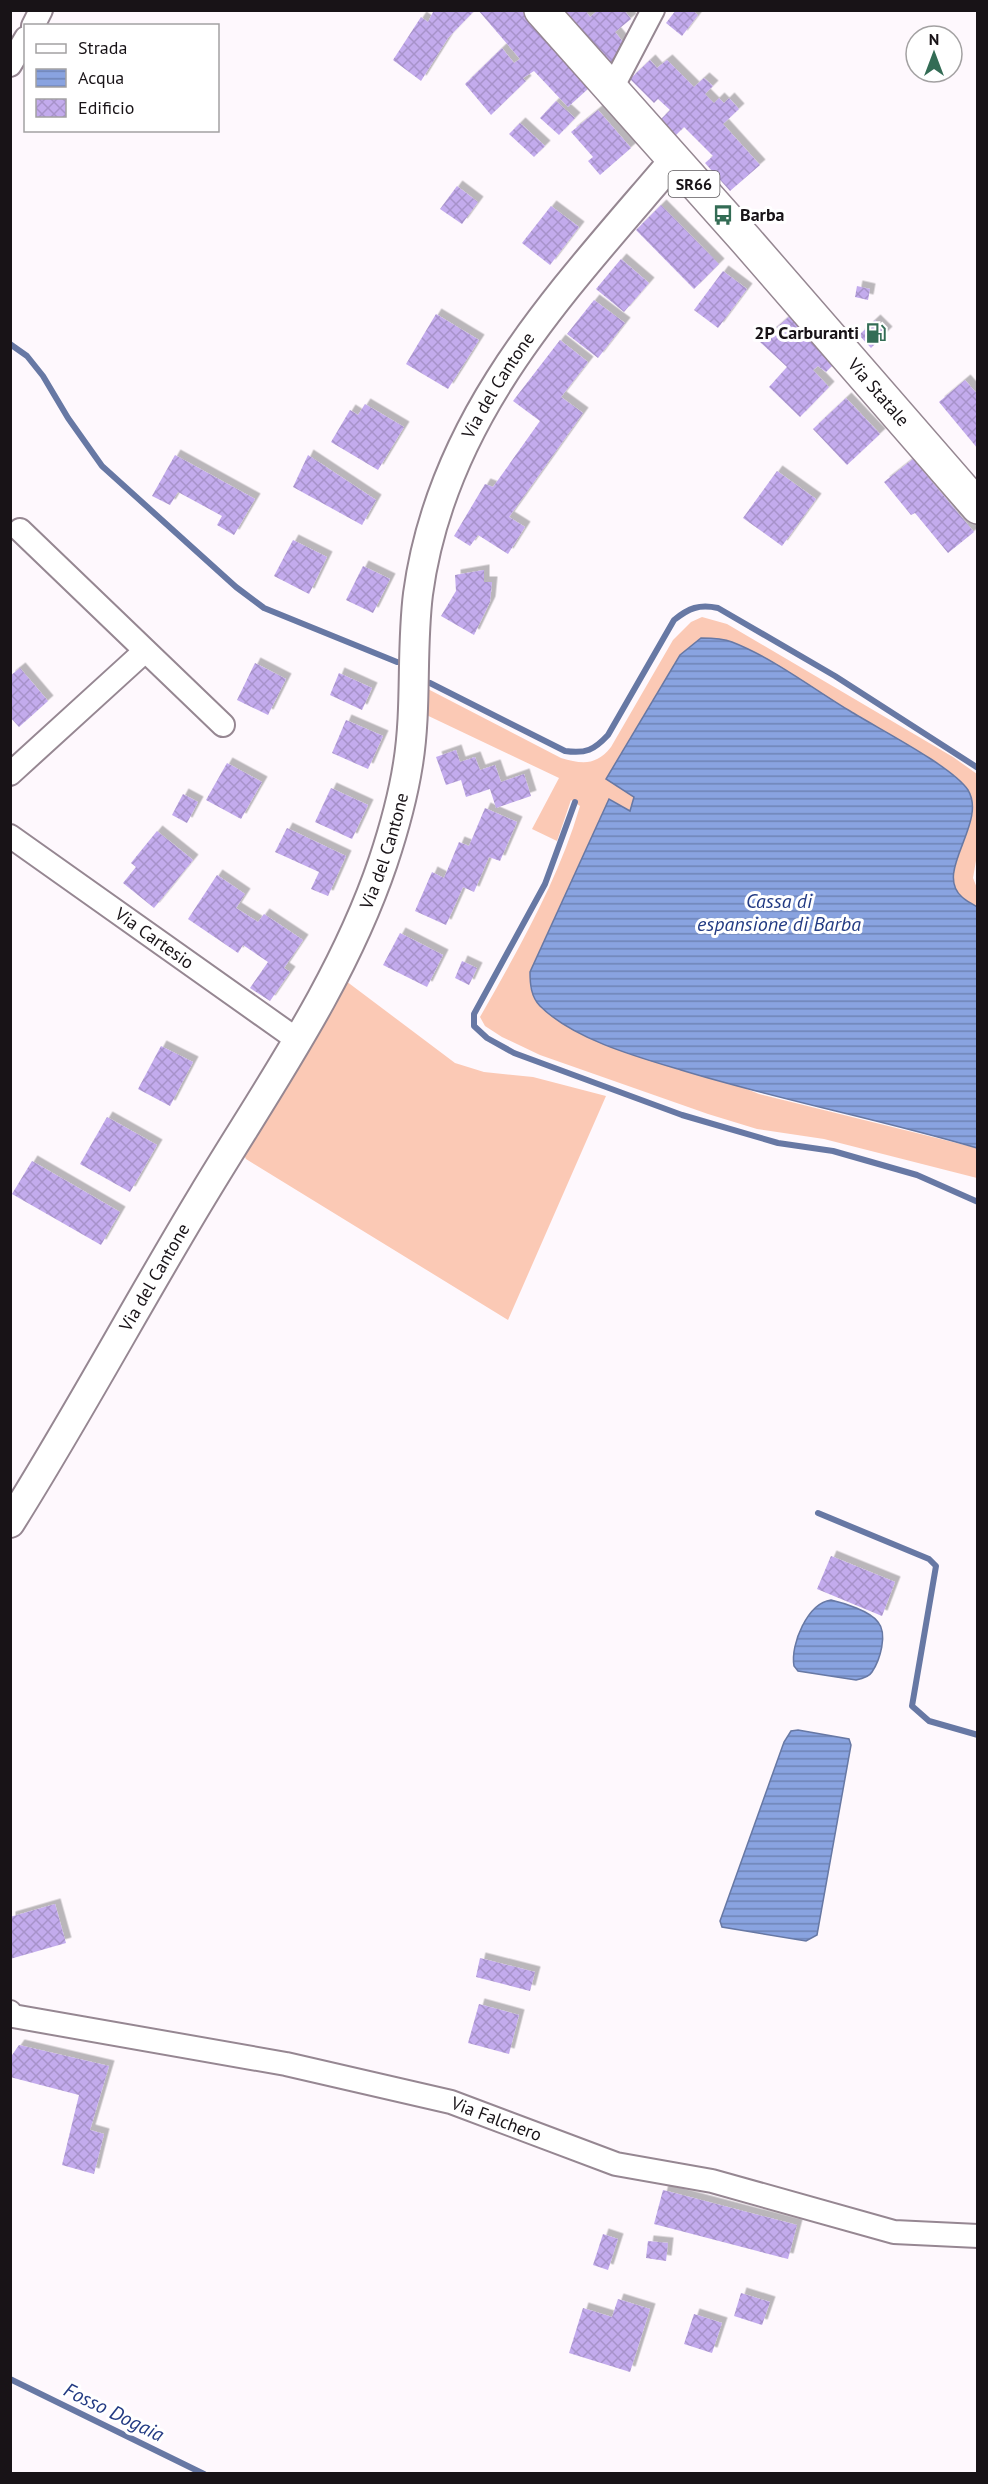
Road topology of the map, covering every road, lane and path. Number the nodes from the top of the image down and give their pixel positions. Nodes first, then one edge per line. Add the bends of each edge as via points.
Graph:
1 (41, 10) edge
2 (541, 10) edge
3 (653, 10) edge
4 (34, 24) edge
5 (24, 41) edge
6 (10, 65) edge
7 (611, 90) junction
8 (674, 160) junction
9 (978, 507) edge
10 (21, 530) dead end
11 (145, 651) junction
12 (223, 724) dead end
13 (10, 774) edge
14 (10, 836) edge
15 (299, 1041) junction
16 (10, 1523) edge
17 (11, 2020) edge
18 (978, 2236) edge

1 - 4 street
2 - 7 main road, Via Statale / SR66
3 - 7 street
5 - 6 street
7 - 8 main road, Via Statale / SR66
8 - 9 main road, Via Statale / SR66
8 - 15 street, Via del Cantone via 577,273 503,372 475,419 434,519 418,594 408,764 384,861 345,954
10 - 11 street
11 - 12 street
11 - 13 street
14 - 15 street, Via Cartesio
15 - 16 street, Via del Cantone
17 - 18 street, Via Falchero via 286,2064 470,2108 616,2164 712,2181 894,2232

